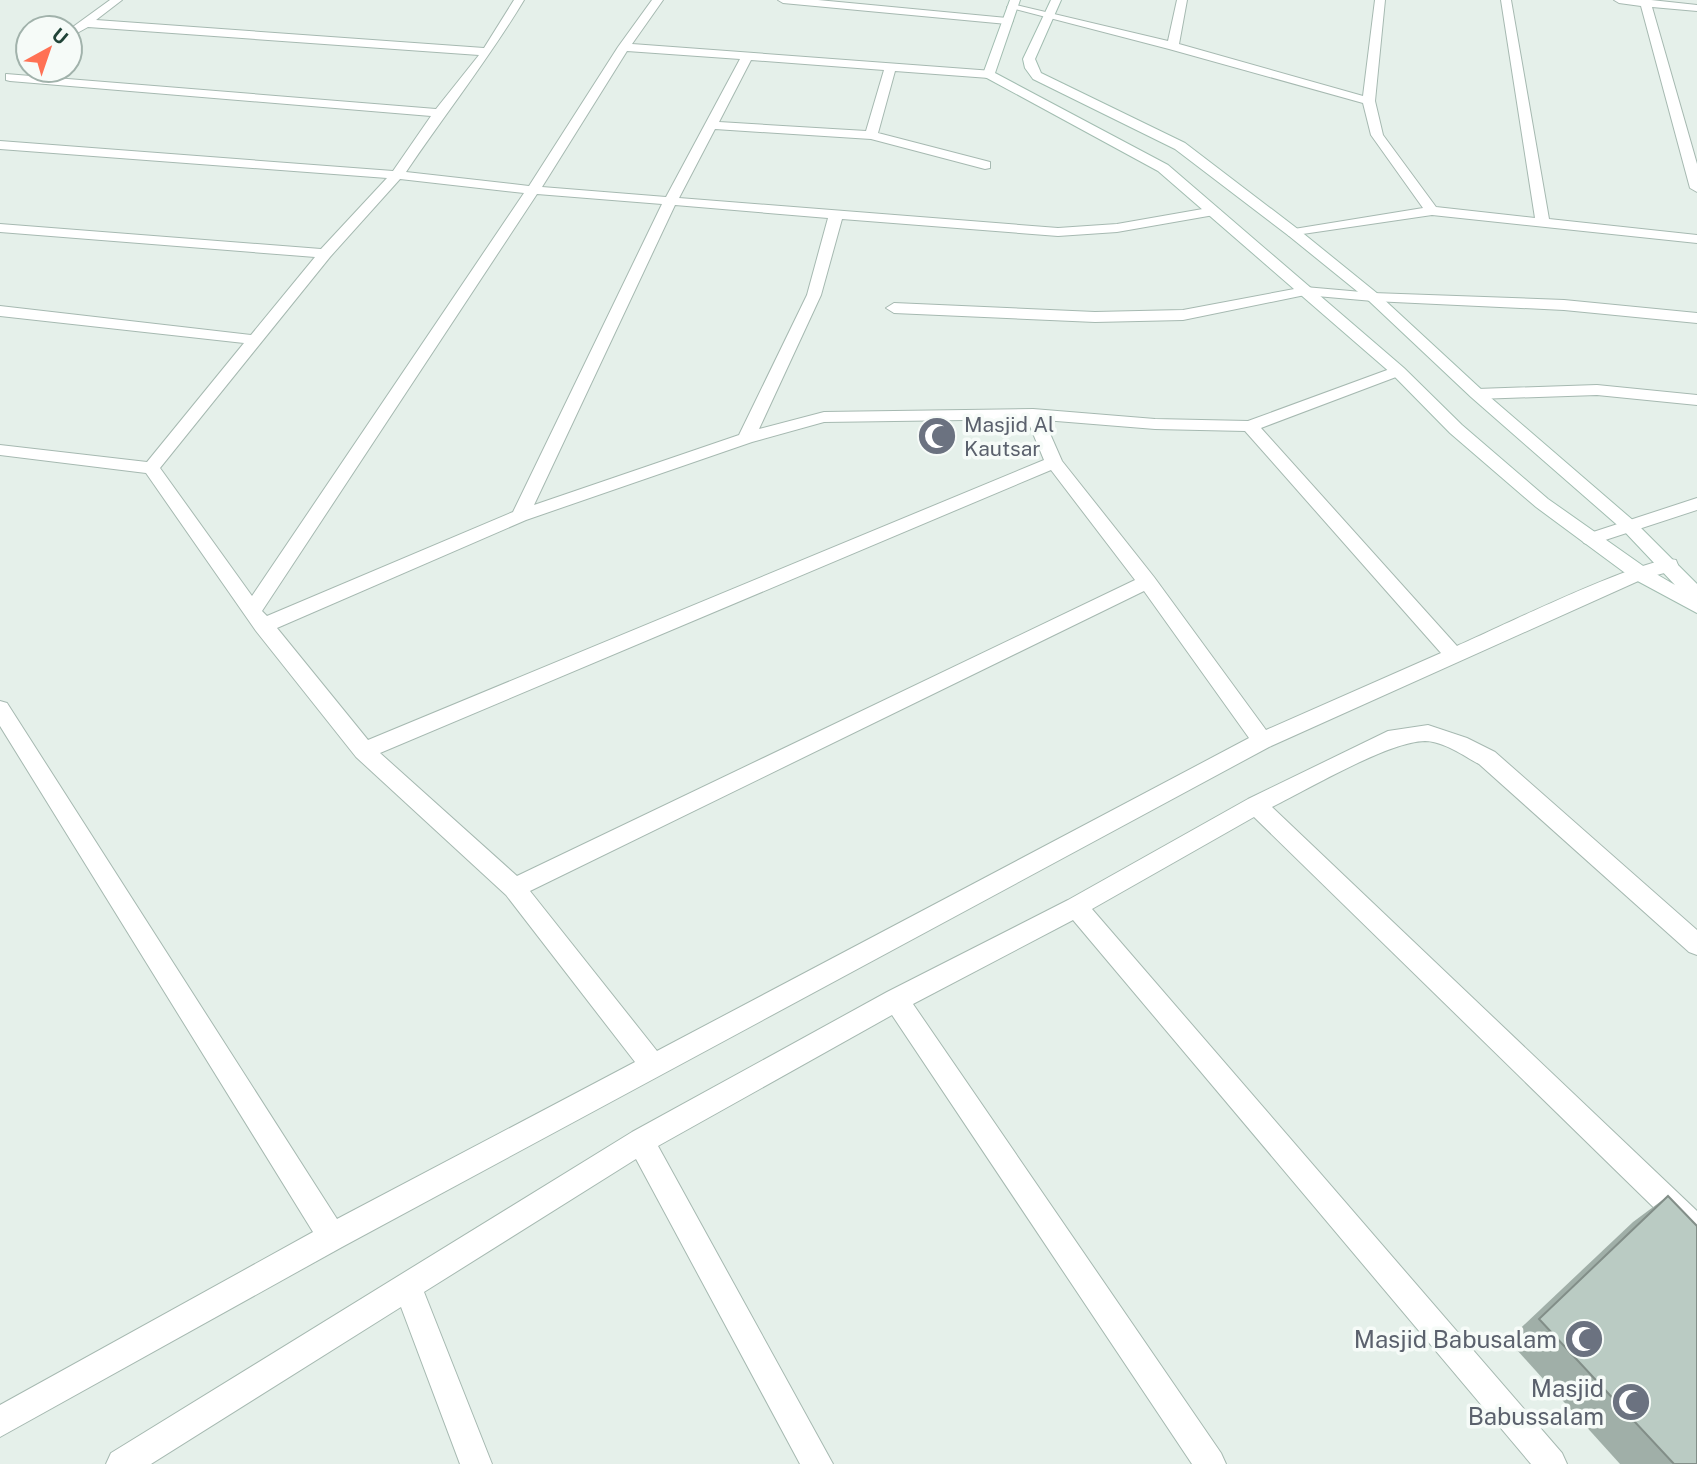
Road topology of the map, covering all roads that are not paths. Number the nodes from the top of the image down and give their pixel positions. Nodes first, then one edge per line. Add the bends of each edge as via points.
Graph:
1 (117, 0) edge
2 (519, 0) edge
3 (658, 0) edge
4 (783, 0) edge
5 (1056, 0) edge
6 (1182, 0) edge
7 (1380, 0) edge
8 (1506, 0) edge
9 (1619, 0) edge
10 (1645, 1) edge
11 (883, 5) edge
12 (1697, 8) edge
13 (1012, 9) edge
14 (1051, 17) junction
15 (85, 23) joint
16 (1020, 38) junction
17 (1173, 46) junction
18 (624, 47) junction
19 (486, 52) junction
20 (747, 57) junction
21 (890, 68) junction
22 (989, 74) junction
23 (5, 81) edge
24 (1369, 101) junction
25 (439, 113) junction
26 (711, 125) junction
27 (871, 135) junction
28 (0, 145) edge
29 (985, 165) dead end
30 (397, 175) junction
31 (1697, 188) edge
32 (533, 190) junction
33 (670, 201) junction
34 (1214, 211) junction
35 (1432, 211) junction
36 (836, 215) junction
37 (1543, 224) junction
38 (0, 228) edge
39 (1294, 233) junction
40 (1697, 239) edge
41 (325, 254) junction
42 (1306, 291) junction
43 (1373, 298) junction
44 (894, 308) dead end
45 (0, 311) edge
46 (1697, 318) edge
47 (257, 340) junction
48 (1398, 372) junction
49 (1477, 394) junction
50 (1697, 400) edge
51 (1033, 414) junction
52 (1250, 426) junction
53 (746, 438) junction
54 (0, 450) edge
55 (1054, 461) junction
56 (151, 468) junction
57 (1697, 504) edge
58 (520, 516) junction
59 (1629, 526) junction
60 (1590, 539) junction
61 (1669, 565) junction
62 (1639, 573) junction
63 (1147, 582) junction
64 (1697, 596) edge
65 (1697, 606) edge
66 (258, 618) junction
67 (1455, 656) junction
68 (0, 709) edge
69 (1262, 741) junction
70 (364, 751) junction
71 (1256, 805) junction
72 (514, 888) junction
73 (1076, 907) junction
74 (1697, 945) edge
75 (896, 1000) junction
76 (653, 1066) junction
77 (641, 1141) junction
78 (1697, 1230) edge
79 (332, 1237) junction
80 (408, 1288) junction
81 (0, 1422) edge
82 (123, 1464) edge
83 (476, 1464) edge
84 (817, 1464) edge
85 (1210, 1464) edge
86 (1551, 1464) edge

1 - 15 street
2 - 19 street
3 - 18 street
4 - 11 street
5 - 14 street
6 - 17 street
7 - 24 street
8 - 37 street
9 - 10 street
10 - 12 street
10 - 31 street
11 - 13 street
13 - 14 street
13 - 16 street
14 - 16 street
14 - 17 street
15 - 19 street
16 - 22 street
16 - 39 street via 1037,76 1180,146
17 - 24 street
18 - 20 street
18 - 32 street
19 - 25 street
20 - 21 street
20 - 26 street
21 - 22 street
21 - 27 street
22 - 34 street via 1163,168
23 - 25 street
24 - 35 street via 1377,135
25 - 30 street
26 - 27 street
26 - 33 street
27 - 29 street
28 - 30 street
30 - 32 street
30 - 41 street
32 - 33 street
32 - 66 street
33 - 36 street
33 - 58 street
34 - 36 street via 1094,232
34 - 42 street
35 - 37 street
35 - 39 street
36 - 53 street via 814,295
37 - 40 street
38 - 41 street
39 - 43 street
41 - 47 street
42 - 43 street
42 - 44 street via 1170,315 1095,317
42 - 48 street
43 - 46 street via 1564,305
43 - 49 street
45 - 47 street
47 - 56 street
48 - 52 street
48 - 60 street via 1456,429
49 - 50 street via 1597,390
49 - 59 street
51 - 52 street
51 - 53 street via 824,417
51 - 55 street
52 - 67 street
53 - 58 street
54 - 56 street
55 - 63 street
55 - 70 street
56 - 66 street
57 - 59 street
58 - 66 street
59 - 60 street
59 - 61 street
60 - 62 street
61 - 62 street
61 - 64 street
62 - 65 street
62 - 67 street
63 - 69 street
63 - 72 street
66 - 70 street
67 - 69 street
68 - 79 street
69 - 76 street
70 - 72 street
71 - 73 street
71 - 74 street via 1395,737 1428,733 1487,758
71 - 78 street
72 - 76 street
73 - 75 street
73 - 86 street
75 - 77 street
75 - 85 street
76 - 79 street
77 - 80 street
77 - 84 street
79 - 81 street
80 - 82 street
80 - 83 street

